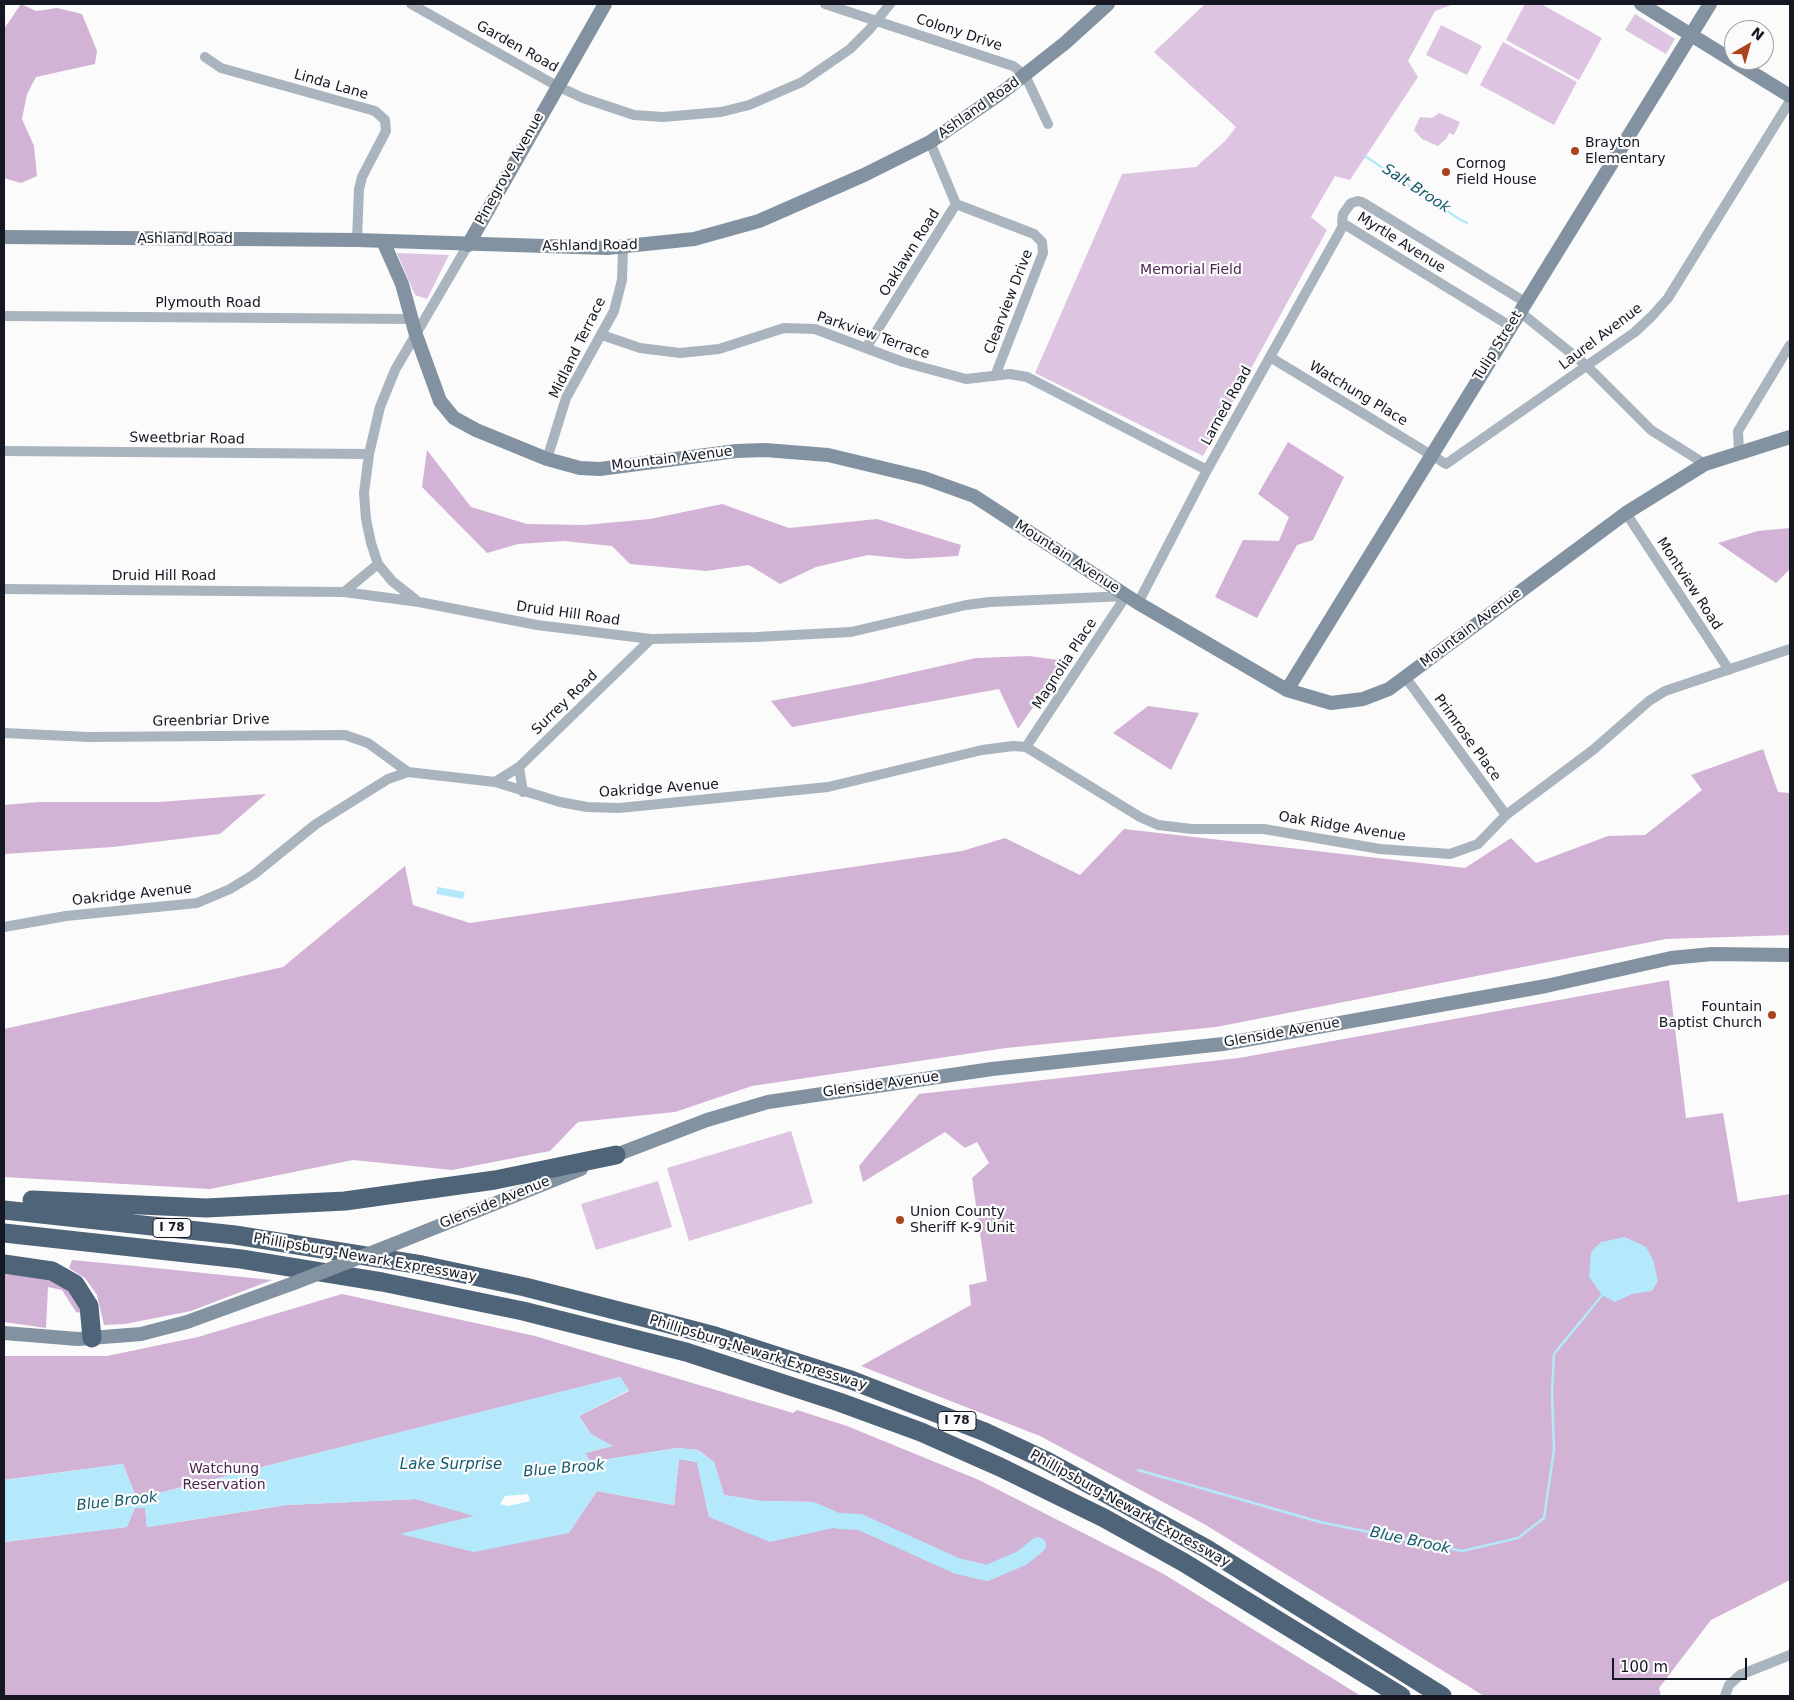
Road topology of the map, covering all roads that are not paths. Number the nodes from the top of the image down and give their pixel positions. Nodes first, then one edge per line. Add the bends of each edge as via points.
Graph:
1 (411, 4) edge
2 (605, 4) edge
3 (825, 4) edge
4 (890, 4) edge
5 (1108, 4) edge
6 (1641, 4) edge
7 (1710, 4) edge
8 (877, 21) junction
9 (1691, 34) junction
10 (205, 57) dead end
11 (1025, 75) junction
12 (557, 86) junction
13 (1790, 96) edge
14 (1790, 101) edge
15 (1048, 124) dead end
16 (930, 142) junction
17 (956, 204) junction
18 (1344, 224) junction
19 (4, 237) edge
20 (357, 240) junction
21 (382, 241) junction
22 (468, 245) junction
23 (623, 248) junction
24 (1522, 307) junction
25 (4, 316) edge
26 (411, 319) junction
27 (1510, 326) junction
28 (416, 335) junction
29 (602, 335) junction
30 (1790, 345) edge
31 (866, 348) junction
32 (1270, 357) junction
33 (1587, 366) junction
34 (995, 376) junction
35 (1790, 437) edge
36 (4, 451) edge
37 (1739, 453) junction
38 (369, 454) junction
39 (1431, 455) junction
40 (547, 459) junction
41 (1705, 464) junction
42 (1207, 470) junction
43 (1626, 513) junction
44 (378, 564) junction
45 (4, 589) edge
46 (344, 592) junction
47 (1132, 600) junction
48 (419, 602) junction
49 (652, 639) junction
50 (1790, 649) edge
51 (1729, 670) junction
52 (1406, 678) junction
53 (1287, 690) junction
54 (4, 733) edge
55 (1026, 747) junction
56 (519, 767) junction
57 (408, 772) junction
58 (494, 782) junction
59 (523, 792) junction
60 (1506, 815) junction
61 (4, 927) edge
62 (1790, 955) edge
63 (616, 1155) junction
64 (4, 1199) edge
65 (4, 1210) edge
66 (4, 1234) edge
67 (4, 1264) edge
68 (4, 1333) edge
69 (92, 1338) junction
70 (1790, 1655) edge
71 (1401, 1696) edge
72 (1442, 1696) edge
73 (1725, 1696) edge

1 - 12 street, Garden Road
2 - 12 main road, Pinegrove Avenue
3 - 8 street, Colony Drive
4 - 8 street, Garden Road
5 - 11 main road, Ashland Road
6 - 9 main road
7 - 9 main road, Tulip Street
8 - 11 street, Colony Drive via 1013,66
8 - 12 street, Garden Road via 850,49 802,82 767,98 721,112 663,117 634,115
9 - 13 main road
9 - 24 main road, Tulip Street
10 - 20 street, Linda Lane via 221,68 375,111 385,120 386,131 359,189
11 - 15 street
11 - 16 main road, Ashland Road
12 - 22 main road, Pinegrove Avenue
14 - 33 street, Laurel Avenue via 1668,298 1635,332
16 - 17 street, Oaklawn Road
16 - 23 main road, Ashland Road via 759,221 694,239
17 - 31 street, Oaklawn Road
17 - 34 street, Clearview Drive via 1034,234 1042,242 1044,253
18 - 24 street, Myrtle Avenue via 1341,218 1351,203 1362,202
18 - 27 street, Myrtle Avenue
18 - 32 street, Larned Road
19 - 20 main road, Ashland Road
20 - 21 main road, Ashland Road
21 - 22 main road, Ashland Road
21 - 26 main road, Mountain Avenue via 402,284
22 - 23 main road, Ashland Road
22 - 28 street, Pinegrove Avenue
23 - 29 street, Midland Terrace via 618,296
24 - 27 main road, Tulip Street
24 - 33 street, Myrtle Avenue
25 - 26 street, Plymouth Road
26 - 28 main road, Mountain Avenue
27 - 39 main road, Tulip Street
28 - 38 street, Pinegrove Avenue via 395,370 380,407
28 - 40 main road, Mountain Avenue via 434,385 449,413 476,430
29 - 31 street, Parkview Terrace via 640,348 690,352 719,349 773,330 805,328 825,331
29 - 40 street, Midland Terrace via 566,398
30 - 37 street via 1738,430
31 - 34 street, Parkview Terrace via 966,379
32 - 39 street, Watchung Place
32 - 42 street, Larned Road
33 - 39 street, Laurel Avenue via 1446,464
33 - 41 street, Myrtle Avenue via 1651,430
34 - 42 street, Parkview Terrace via 1027,377
35 - 37 main road, Mountain Avenue
36 - 38 street, Sweetbriar Road
37 - 41 main road, Mountain Avenue
38 - 44 street, Pinegrove Avenue via 364,493 366,519
39 - 53 main road, Tulip Street
40 - 47 main road, Mountain Avenue via 569,466 600,469 765,450 828,455 859,462 924,478 974,496
41 - 43 main road, Mountain Avenue
42 - 47 street, Larned Road
43 - 51 street, Montview Road
43 - 52 main road, Mountain Avenue
44 - 46 street
44 - 48 street via 392,581
45 - 46 street, Druid Hill Road
46 - 48 street, Druid Hill Road
47 - 49 street, Druid Hill Road via 990,602 851,632
47 - 53 main road, Mountain Avenue
47 - 55 street, Magnolia Place
48 - 49 street, Druid Hill Road via 537,625
49 - 56 street, Surrey Road
50 - 51 street, Oak Ridge Avenue
51 - 60 street, Oak Ridge Avenue via 1665,691 1649,701 1593,750
52 - 53 main road, Mountain Avenue via 1380,693 1344,703 1316,700
52 - 60 street, Primrose Place
54 - 57 street, Greenbriar Drive via 89,737 345,735 368,743
55 - 59 street, Oakridge Avenue via 982,750 828,787 619,808 587,807
55 - 60 street, Oak Ridge Avenue via 1140,817 1176,828 1264,829 1380,849 1450,854 1478,844
56 - 58 street, Surrey Road
56 - 59 street
57 - 58 street, Oakridge Avenue
57 - 61 street, Oakridge Avenue via 388,779 316,824 253,875 197,903 66,916
58 - 59 street, Oakridge Avenue
62 - 63 main road, Glenside Avenue via 1712,954 1671,958 1546,986 1223,1044 992,1069 768,1102 707,1120
63 - 64 highway via 495,1180 309,1204 173,1208
63 - 69 main road, Glenside Avenue, bridge via 294,1283 171,1326 141,1334
65 - 72 highway, Phillipsburg-Newark Expressway / I 78 via 234,1235 422,1265 525,1287 715,1336 851,1380 985,1432 1045,1460 1207,1549
66 - 71 highway, Phillipsburg-Newark Expressway / I 78 via 241,1259 391,1284 523,1311 686,1352 830,1399 921,1432 1104,1518 1183,1562
67 - 69 highway via 52,1271 74,1284 90,1306
68 - 69 main road, Glenside Avenue
70 - 73 street via 1740,1675 1729,1685

